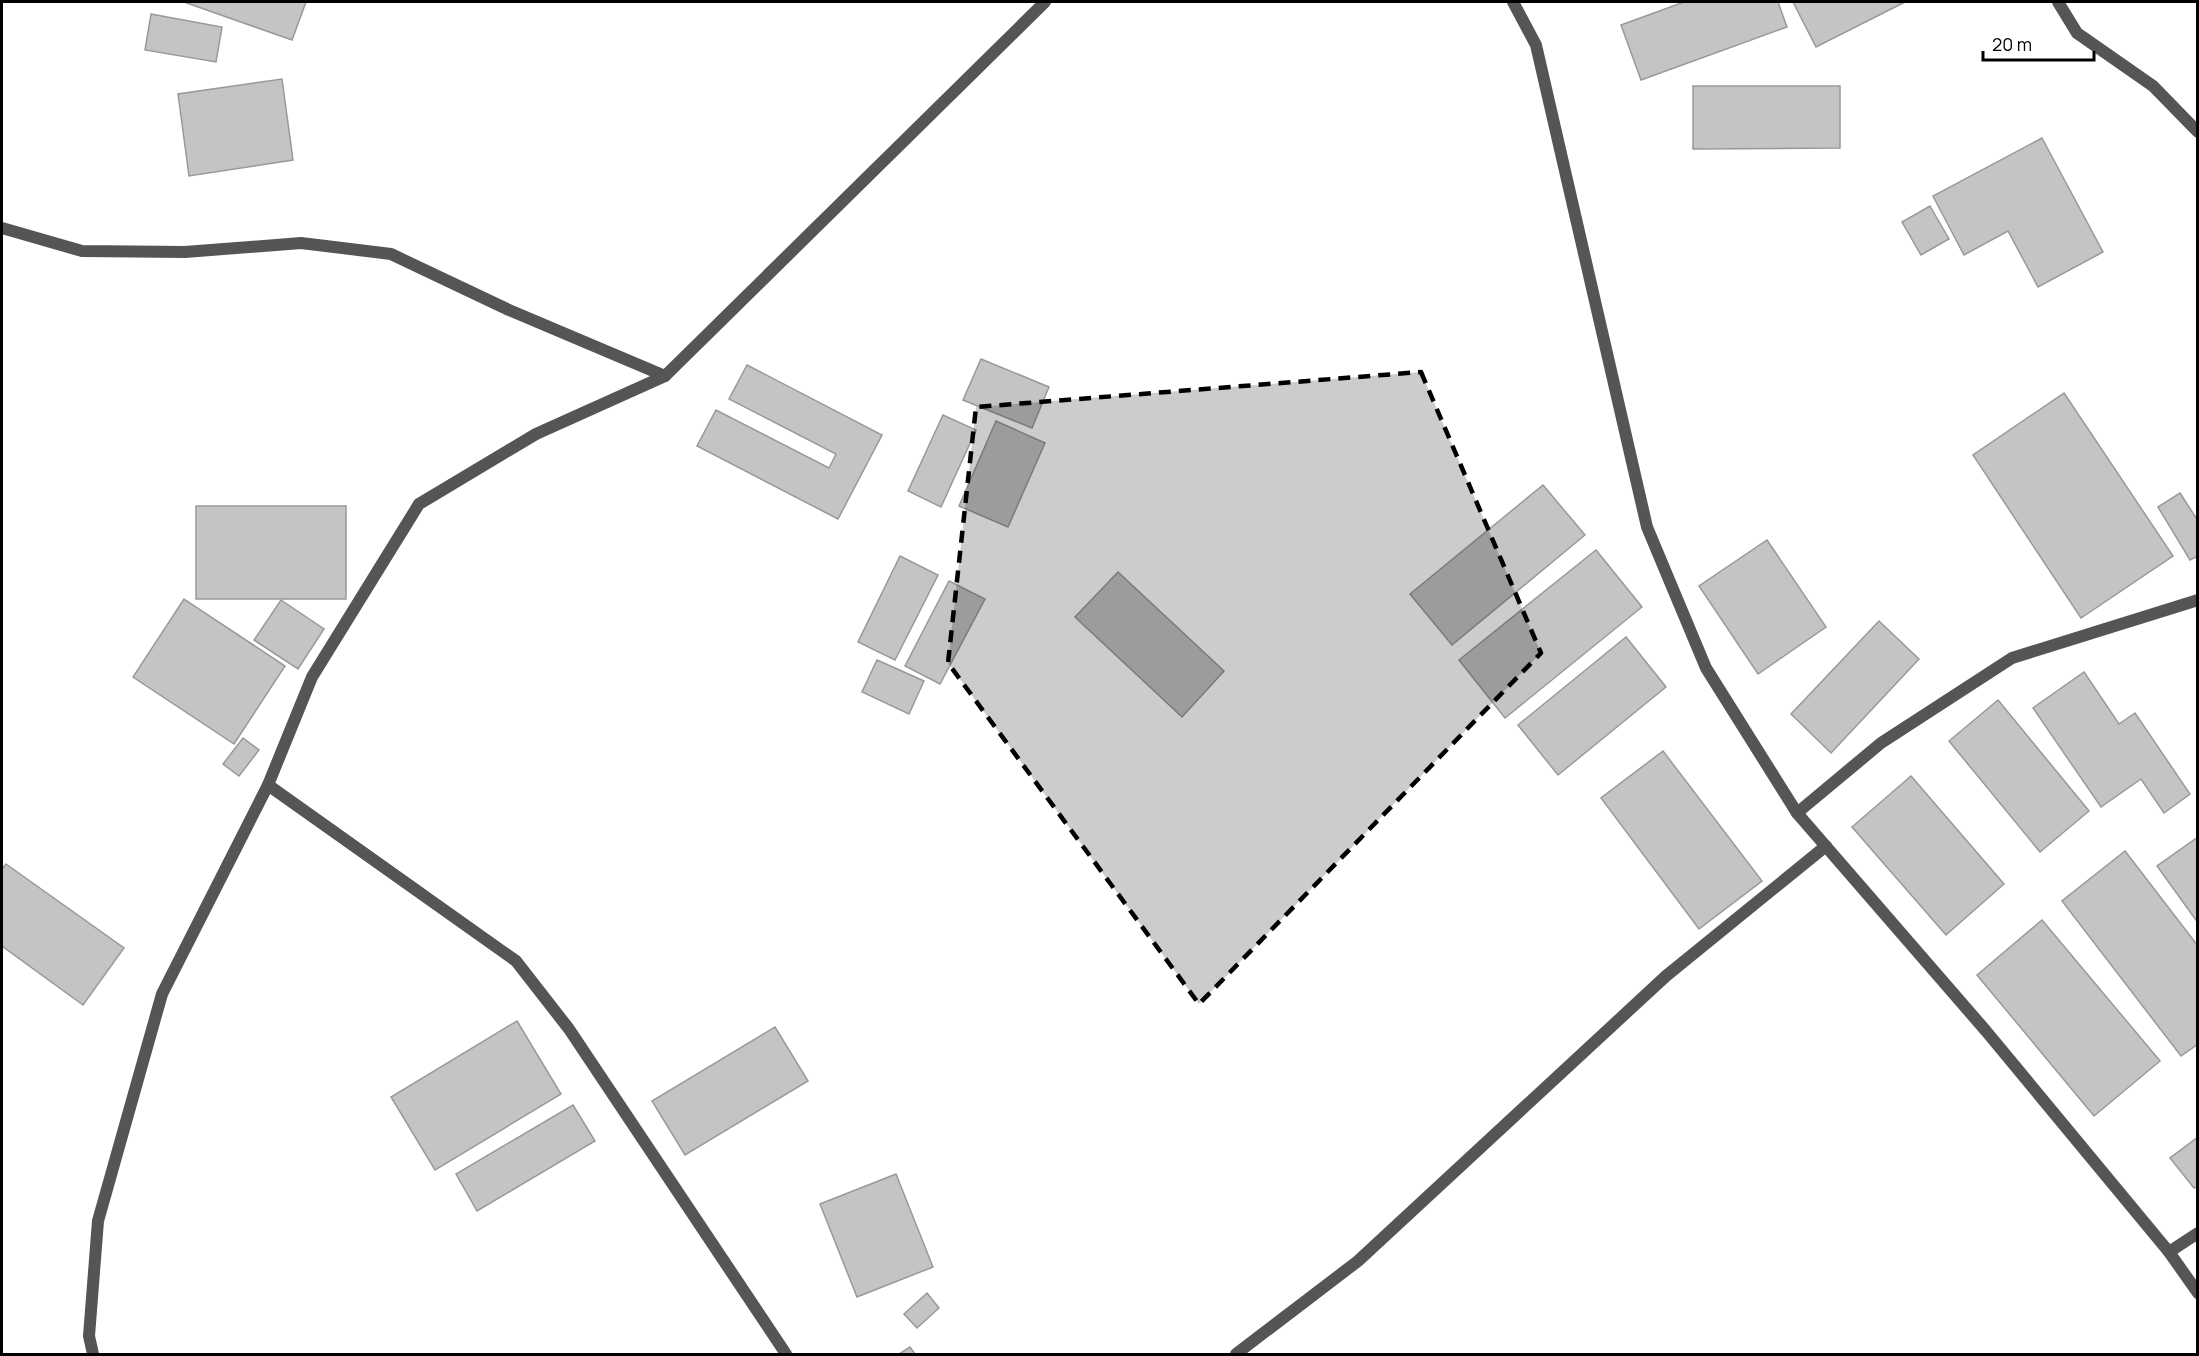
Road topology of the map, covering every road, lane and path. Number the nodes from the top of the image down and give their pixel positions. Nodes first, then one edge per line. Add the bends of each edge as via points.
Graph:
1 (1045, 2) edge
2 (1513, 2) edge
3 (2058, 2) edge
4 (2198, 132) edge
5 (2, 228) edge
6 (665, 376) junction
7 (2198, 600) edge
8 (268, 785) junction
9 (1797, 813) junction
10 (1826, 846) junction
11 (2198, 1233) edge
12 (2169, 1252) junction
13 (2198, 1293) edge
14 (93, 1354) edge
15 (786, 1354) edge
16 (1236, 1354) edge

1 - 6 street
2 - 9 street via 1536,45 1647,527 1706,668
3 - 4 street via 2077,33 2152,86
5 - 6 street via 82,251 185,252 301,243 391,254
6 - 8 street via 536,434 419,504 312,677
7 - 9 street via 2012,658 1881,742
8 - 14 street via 162,994 98,1221 89,1336
8 - 15 street via 516,961 569,1029
9 - 10 street
10 - 12 street
10 - 16 street via 1666,976 1358,1261
11 - 12 street
12 - 13 street

